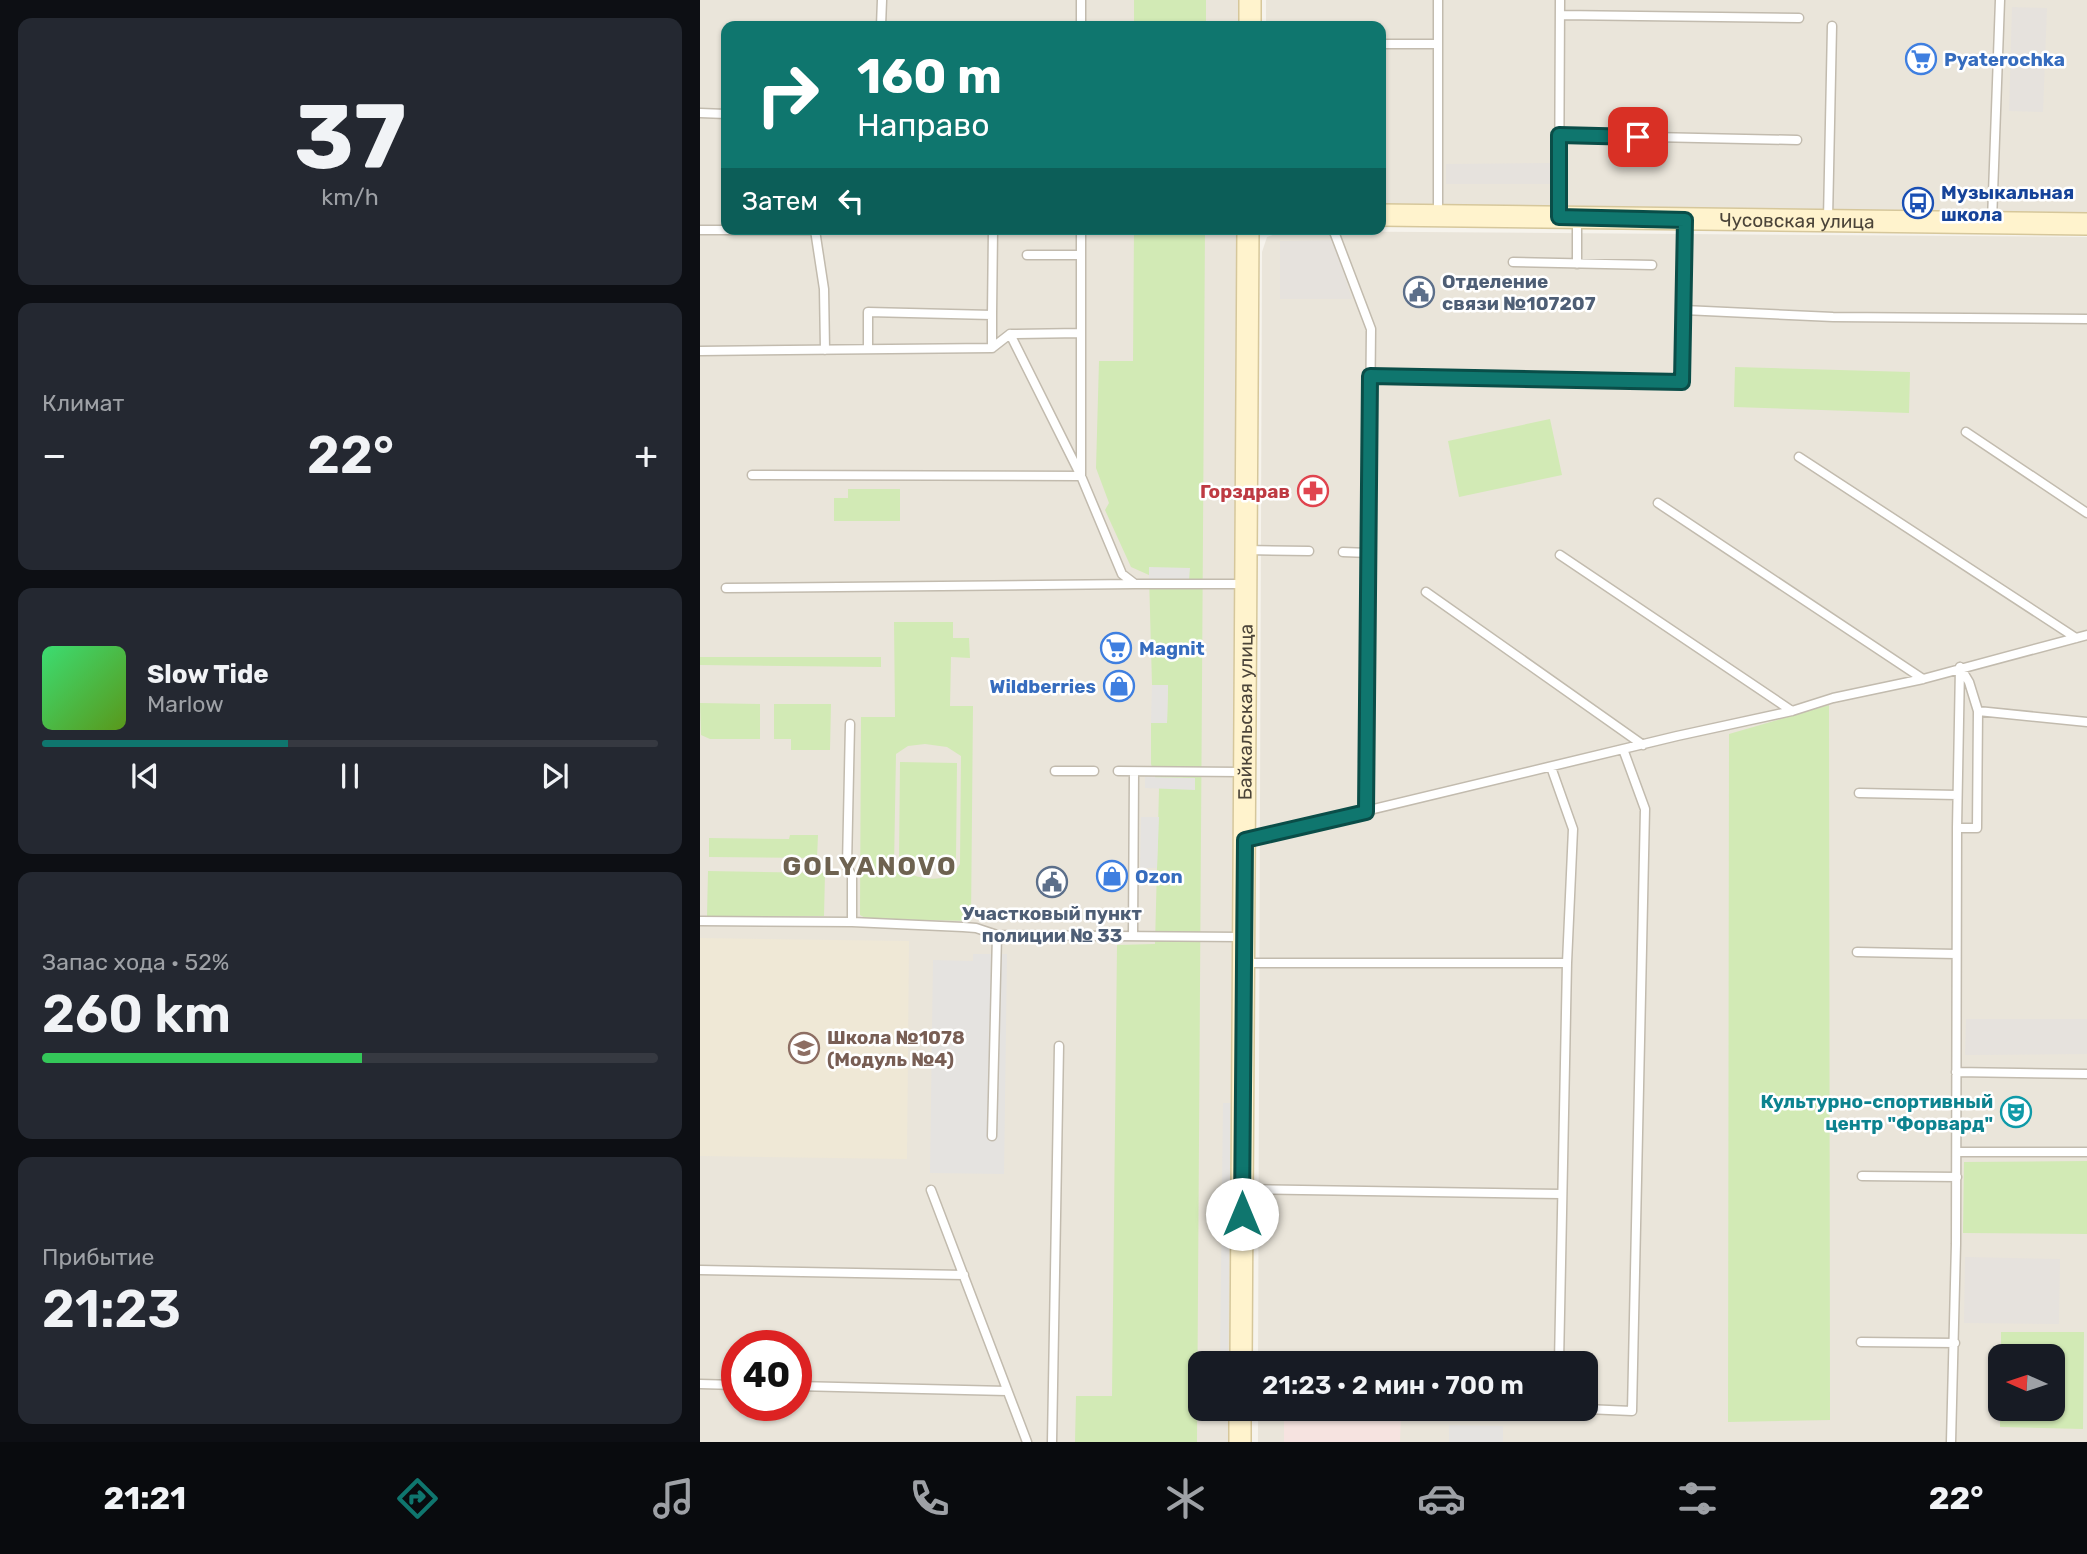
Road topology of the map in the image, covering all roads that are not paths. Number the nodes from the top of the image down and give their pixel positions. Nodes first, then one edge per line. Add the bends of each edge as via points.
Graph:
1 (882, 0) edge
2 (1081, 0) edge
3 (1250, 0) edge
4 (1438, 0) edge
5 (1560, 0) edge
6 (2000, 0) edge
7 (1560, 15) junction
8 (1798, 18) dead end
9 (881, 21) edge
10 (1081, 21) edge
11 (1250, 21) edge
12 (1832, 26) dead end
13 (1386, 44) edge
14 (1438, 44) junction
15 (700, 113) edge
16 (721, 114) edge
17 (1559, 135) junction
18 (1797, 140) dead end
19 (1386, 215) edge
20 (1438, 215) junction
21 (1568, 218) junction
22 (1685, 220) junction
23 (1828, 221) junction
24 (1992, 223) junction
25 (2087, 224) edge
26 (700, 230) edge
27 (721, 230) edge
28 (816, 235) edge
29 (993, 235) edge
30 (1081, 235) edge
31 (1248, 235) edge
32 (1335, 235) edge
33 (1027, 255) dead end
34 (1081, 255) junction
35 (1513, 262) dead end
36 (1577, 264) junction
37 (1652, 265) dead end
38 (1684, 310) junction
39 (992, 315) junction
40 (2087, 318) edge
41 (1081, 333) junction
42 (1010, 334) junction
43 (992, 348) junction
44 (825, 349) junction
45 (868, 349) junction
46 (700, 351) edge
47 (1370, 376) junction
48 (1966, 432) dead end
49 (1799, 457) dead end
50 (752, 475) dead end
51 (1081, 476) junction
52 (1658, 503) dead end
53 (2087, 513) edge
54 (1246, 550) junction
55 (1309, 551) dead end
56 (1343, 552) dead end
57 (1369, 553) junction
58 (1559, 555) dead end
59 (1135, 584) junction
60 (1246, 584) junction
61 (726, 588) dead end
62 (1426, 592) dead end
63 (2087, 635) edge
64 (2076, 638) junction
65 (1960, 667) junction
66 (1923, 679) junction
67 (1792, 711) junction
68 (1978, 711) junction
69 (2087, 722) edge
70 (850, 724) dead end
71 (1643, 745) junction
72 (1623, 749) junction
73 (1551, 767) junction
74 (1055, 771) dead end
75 (1094, 771) dead end
76 (1118, 771) dead end
77 (1134, 772) junction
78 (1245, 772) junction
79 (1859, 793) dead end
80 (1957, 795) junction
81 (1366, 812) junction
82 (1957, 828) junction
83 (1245, 840) junction
84 (700, 921) edge
85 (852, 922) junction
86 (997, 935) junction
87 (1133, 936) junction
88 (1244, 937) junction
89 (1857, 952) dead end
90 (1956, 954) junction
91 (1244, 963) junction
92 (1567, 963) junction
93 (1059, 1046) dead end
94 (1955, 1072) junction
95 (2087, 1074) edge
96 (992, 1136) dead end
97 (1957, 1152) junction
98 (2087, 1152) edge
99 (1862, 1176) dead end
100 (1957, 1177) junction
101 (1242, 1189) junction
102 (931, 1191) dead end
103 (1561, 1194) junction
104 (700, 1270) edge
105 (964, 1275) junction
106 (1861, 1342) dead end
107 (1955, 1343) junction
108 (1241, 1351) edge
109 (1559, 1351) edge
110 (700, 1384) edge
111 (721, 1385) edge
112 (812, 1386) edge
113 (1007, 1391) junction
114 (1598, 1410) edge
115 (1240, 1421) edge
116 (1027, 1442) edge
117 (1052, 1442) edge
118 (1240, 1442) edge
119 (1951, 1442) edge

1 - 9 lane
2 - 10 lane
3 - 11 street
4 - 14 lane
5 - 7 lane
6 - 24 lane
7 - 8 lane
7 - 17 lane
12 - 23 lane
13 - 14 lane
14 - 20 lane
15 - 16 lane
17 - 18 lane
17 - 21 lane via 1557,174
19 - 20 street, Чусовская улица
20 - 21 street, Чусовская улица
21 - 22 street, Чусовская улица
21 - 36 lane
22 - 23 street, Чусовская улица
22 - 38 lane
23 - 24 street, Чусовская улица
24 - 25 street, Чусовская улица
26 - 27 lane
28 - 44 lane via 824,289
29 - 39 lane
30 - 34 lane
31 - 54 street, Байкальская улица
32 - 47 lane via 1371,329
33 - 34 lane
34 - 41 lane
35 - 36 lane
36 - 37 lane
38 - 40 lane via 1833,317
38 - 47 lane via 1682,382
39 - 43 lane
39 - 45 lane via 868,312
41 - 42 lane
41 - 51 lane
42 - 43 lane
42 - 51 lane
43 - 45 lane
44 - 45 lane
44 - 46 lane
47 - 57 lane
48 - 53 lane
49 - 64 lane
50 - 51 lane
51 - 59 lane via 1122,574
52 - 66 lane
54 - 55 lane
54 - 60 street, Байкальская улица
56 - 57 lane
57 - 81 lane
58 - 67 lane
59 - 60 lane
59 - 61 lane
60 - 78 street, Байкальская улица
62 - 71 lane
63 - 64 lane
64 - 65 lane
65 - 66 lane
65 - 68 lane
65 - 80 lane
66 - 67 lane
67 - 71 lane
68 - 69 lane
68 - 82 lane via 1977,828
70 - 85 lane via 847,866 852,877
71 - 72 lane
72 - 73 lane
72 - 114 lane via 1645,809 1632,1411
73 - 81 lane
73 - 92 lane via 1573,829
74 - 75 lane
76 - 77 lane
77 - 78 lane
77 - 87 lane
78 - 83 street, Байкальская улица
79 - 80 lane
80 - 82 lane
81 - 83 lane
82 - 90 lane
83 - 88 street, Байкальская улица
84 - 85 lane
85 - 86 lane via 976,928
86 - 87 lane
86 - 96 lane
87 - 88 lane
88 - 91 street, Байкальская улица
89 - 90 lane
90 - 94 lane
91 - 92 lane
91 - 101 street, Байкальская улица
92 - 103 lane
93 - 117 lane
94 - 95 lane
94 - 97 lane
97 - 98 lane
97 - 100 lane
99 - 100 lane
100 - 107 lane
101 - 103 lane
101 - 108 street, Байкальская улица
102 - 105 lane
103 - 109 lane
104 - 105 lane
105 - 113 lane
106 - 107 lane
107 - 119 lane
110 - 111 lane
112 - 113 lane
113 - 116 lane
115 - 118 street

